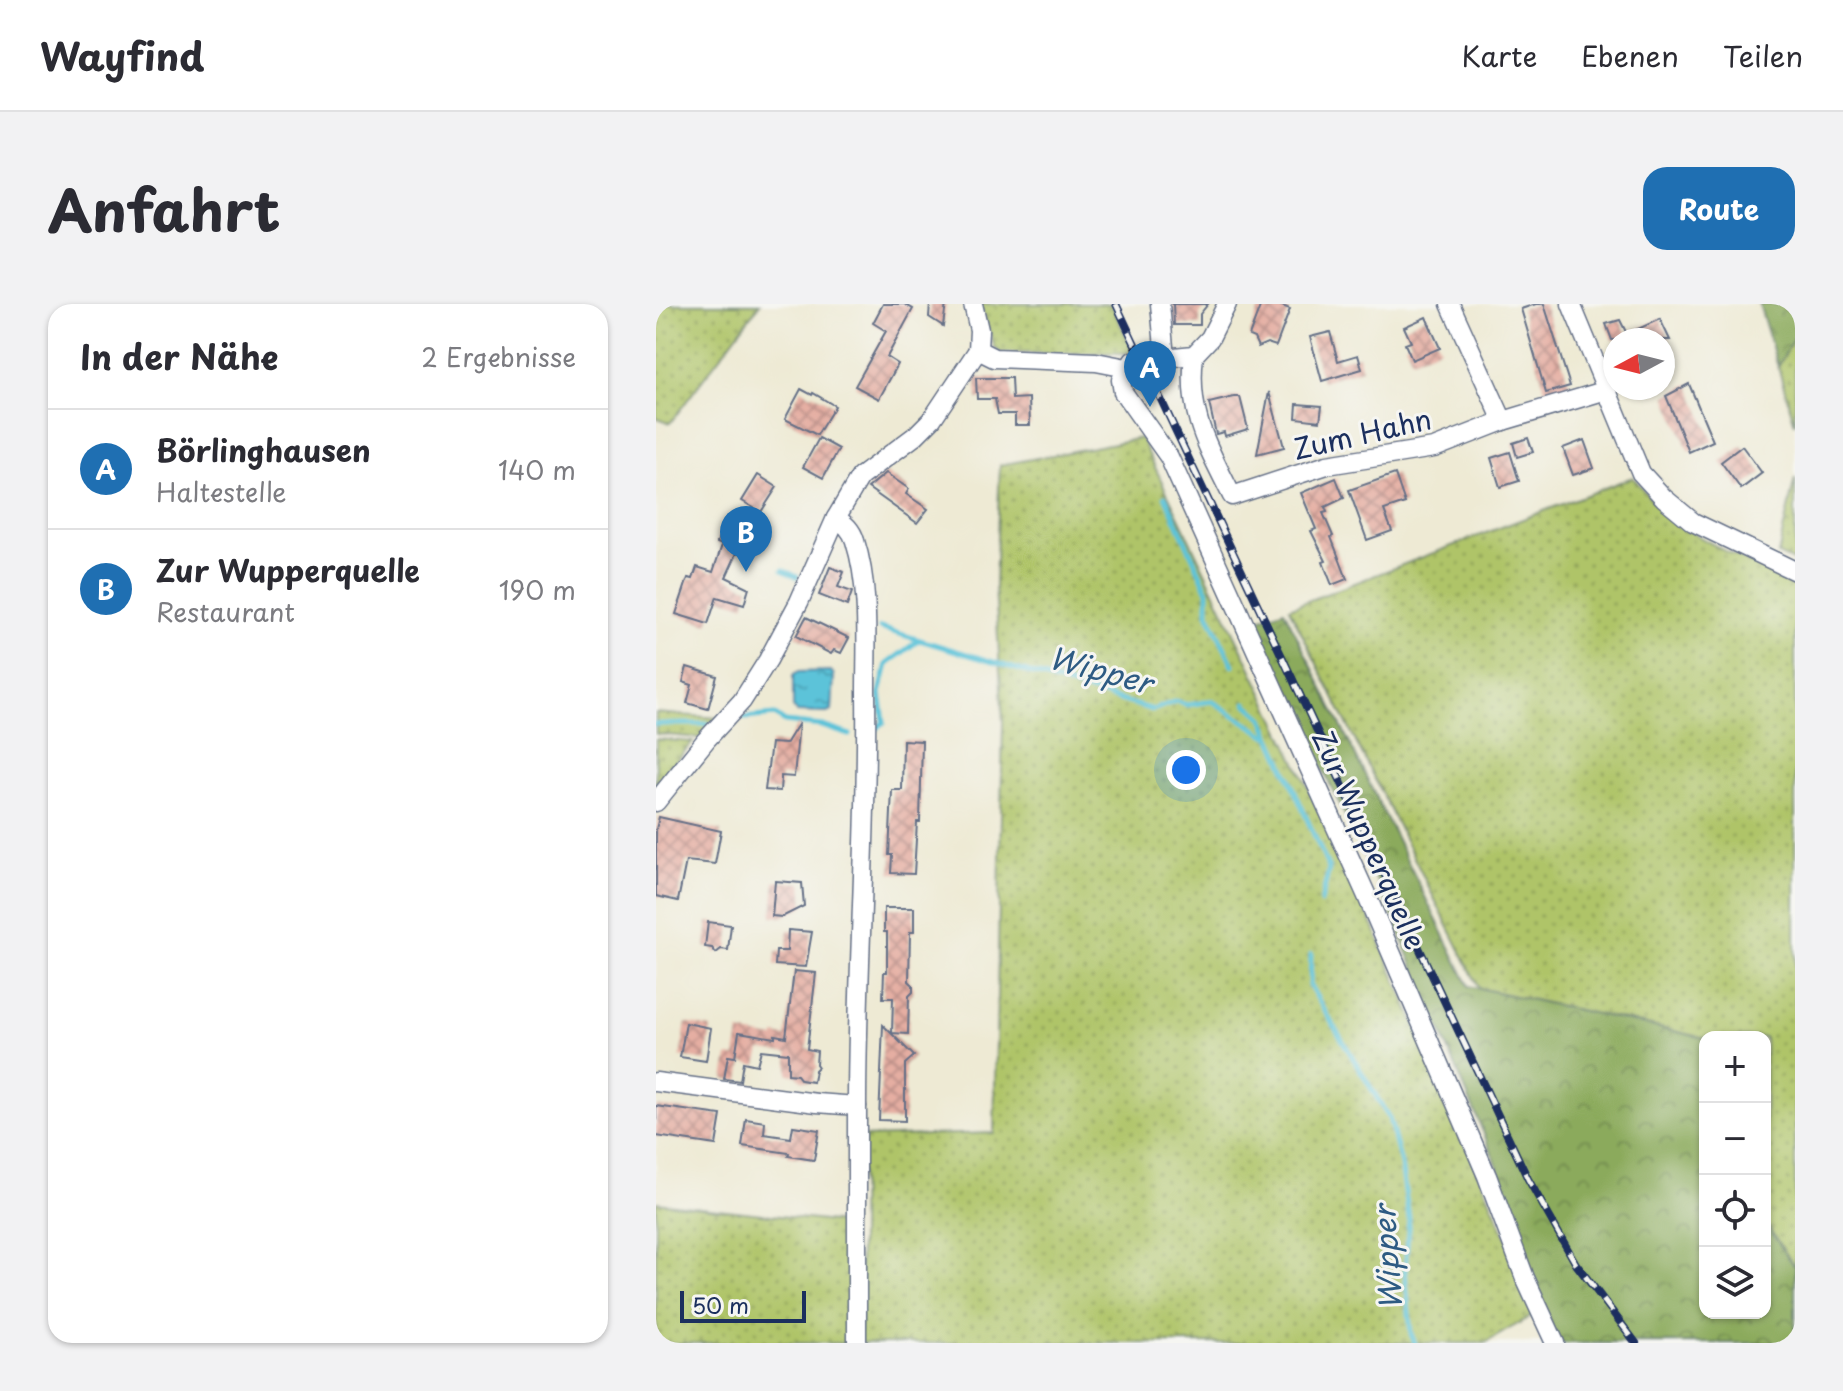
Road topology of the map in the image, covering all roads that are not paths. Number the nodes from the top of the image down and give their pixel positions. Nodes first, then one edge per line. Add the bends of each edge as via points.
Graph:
1 (973, 304) edge
2 (1160, 304) edge
3 (1227, 304) edge
4 (1450, 304) edge
5 (1571, 304) edge
6 (978, 350) junction
7 (1194, 355) junction
8 (1165, 358) junction
9 (1127, 368) junction
10 (1603, 380) edge
11 (1603, 391) edge
12 (1611, 400) edge
13 (1503, 421) junction
14 (836, 518) junction
15 (1795, 571) edge
16 (656, 802) edge
17 (656, 1082) edge
18 (857, 1106) junction
19 (857, 1343) edge
20 (1555, 1343) edge

1 - 6 street
2 - 8 street
3 - 7 street via 1210,338
4 - 13 street
5 - 10 street
6 - 9 street via 994,358
6 - 14 street via 932,419 860,477
7 - 8 street
7 - 13 street, Zum Hahn via 1197,422 1232,496 1327,465 1434,448
8 - 9 street via 1133,361
9 - 20 street, Zur Wupperquelle via 1123,392 1169,457 1366,894
11 - 13 street, Zum Hahn
12 - 15 street via 1641,473 1664,498 1693,522
14 - 16 street via 768,660 742,701
14 - 18 street via 855,539 866,642
17 - 18 street
18 - 19 street

